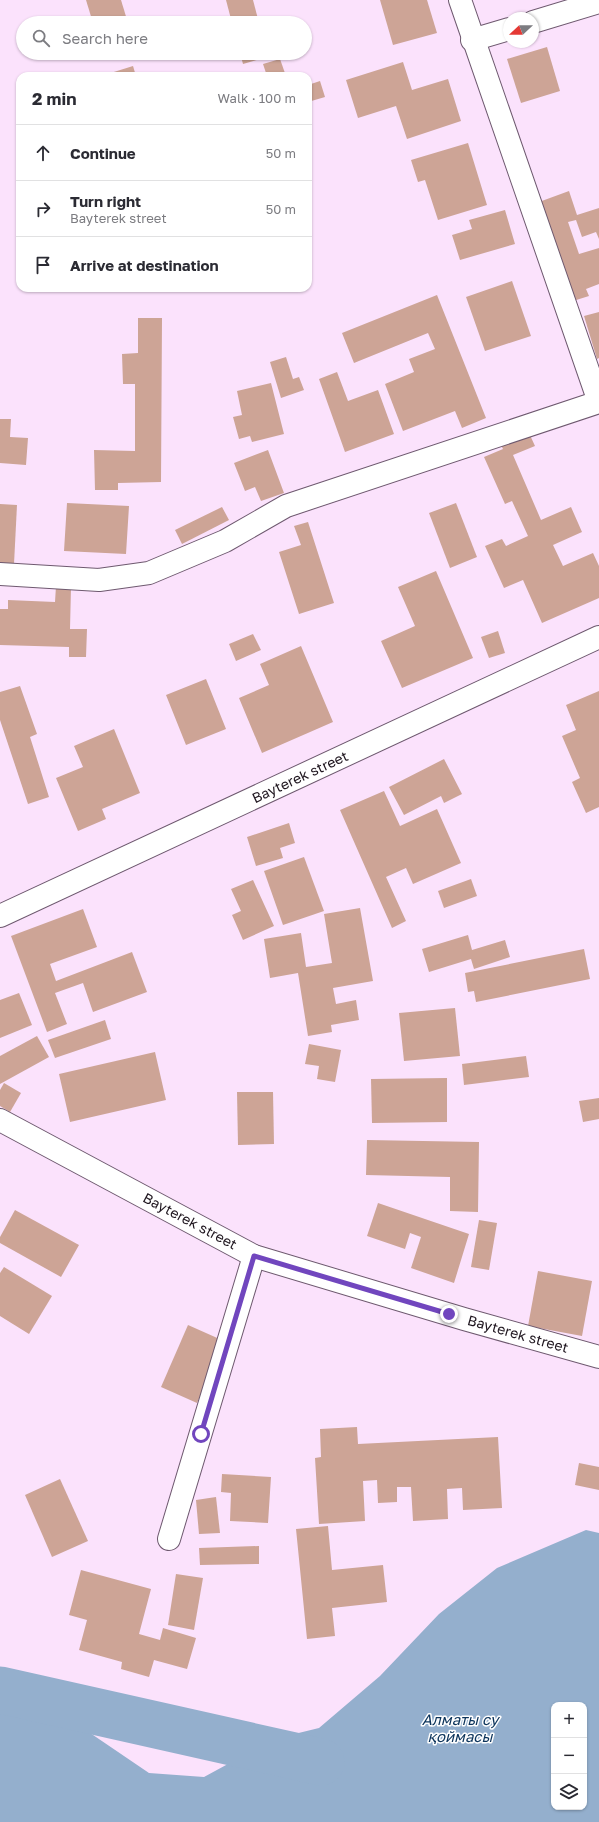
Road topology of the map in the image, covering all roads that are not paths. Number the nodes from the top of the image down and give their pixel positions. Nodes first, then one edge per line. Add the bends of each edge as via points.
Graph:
1 (460, 0) edge
2 (599, 2) edge
3 (539, 20) edge
4 (503, 31) edge
5 (472, 40) junction
6 (599, 402) edge
7 (0, 574) edge
8 (599, 637) edge
9 (0, 916) edge
10 (0, 1120) edge
11 (254, 1256) junction
12 (599, 1356) edge
13 (169, 1539) dead end

1 - 5 street
2 - 3 street
4 - 5 street
5 - 6 street
6 - 7 street via 286,506 226,541 149,573 99,580
8 - 9 street, Bayterek street
10 - 11 street, Bayterek street
11 - 12 street, Bayterek street via 464,1319
11 - 13 street

